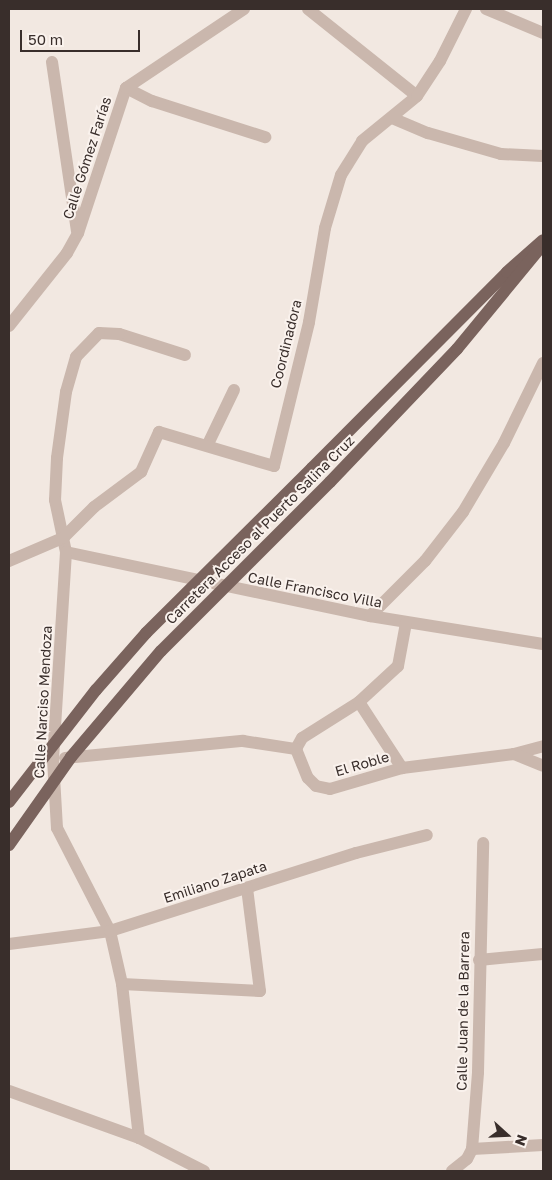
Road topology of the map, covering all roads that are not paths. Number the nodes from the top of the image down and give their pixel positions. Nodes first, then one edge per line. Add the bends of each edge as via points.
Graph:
1 (244, 9) edge
2 (308, 9) edge
3 (466, 9) edge
4 (486, 9) edge
5 (543, 33) edge
6 (52, 62) dead end
7 (126, 88) junction
8 (417, 96) junction
9 (392, 118) junction
10 (265, 136) dead end
11 (543, 156) edge
12 (78, 233) junction
13 (543, 240) edge
14 (543, 245) edge
15 (9, 326) edge
16 (185, 356) dead end
17 (543, 363) edge
18 (234, 390) dead end
19 (208, 444) junction
20 (63, 538) junction
21 (66, 552) junction
22 (9, 561) edge
23 (370, 616) junction
24 (406, 623) junction
25 (543, 644) edge
26 (359, 702) junction
27 (543, 746) edge
28 (296, 749) junction
29 (514, 754) junction
30 (54, 759) junction
31 (543, 766) edge
32 (402, 768) junction
33 (9, 802) edge
34 (426, 835) dead end
35 (483, 843) dead end
36 (9, 845) edge
37 (247, 888) junction
38 (110, 931) junction
39 (9, 944) edge
40 (543, 954) edge
41 (479, 960) junction
42 (122, 984) junction
43 (9, 1091) edge
44 (139, 1138) junction
45 (543, 1145) edge
46 (472, 1149) junction
47 (204, 1171) edge
48 (452, 1171) edge

1 - 7 street, Calle Gómez Farías
2 - 8 street
3 - 8 street, Coordinadora via 440,61
4 - 5 street
6 - 12 street
7 - 10 street via 152,101
7 - 12 street, Calle Gómez Farías
8 - 9 street, Coordinadora
9 - 11 street via 493,152
9 - 19 street, Coordinadora via 362,142 341,174 325,228 309,322 274,466
12 - 15 street, Calle Gómez Farías via 67,253
13 - 33 main road, Carretera Acceso al Puerto Salina Cruz, bridge via 507,272 146,633 96,690
14 - 36 main road, Carretera Acceso al Puerto Salina Cruz, bridge via 457,349 161,651 72,757
16 - 20 street via 119,334 100,333 76,357 66,392 57,458 55,500
17 - 23 street via 504,443 463,512 426,561
18 - 19 street
19 - 20 street, Coordinadora via 159,432 140,472 94,507
20 - 21 street
20 - 22 street
21 - 23 street, Calle Francisco Villa
21 - 30 street, Calle Narciso Mendoza
23 - 24 street, Calle Francisco Villa
24 - 25 street, Calle Francisco Villa
24 - 26 street via 398,666
26 - 28 street via 302,738
26 - 32 street
27 - 29 street, El Roble
28 - 30 street via 243,741
28 - 32 street, El Roble via 308,778 316,786 330,789
29 - 31 street
29 - 32 street, El Roble
30 - 38 street, Calle Narciso Mendoza via 57,828
34 - 37 street, Emiliano Zapata via 356,853
35 - 41 street, Calle Juan de la Barrera
37 - 38 street, Emiliano Zapata
37 - 42 street via 260,991
38 - 39 street, Emiliano Zapata
38 - 42 street, Calle Narciso Mendoza
40 - 41 street
41 - 46 street, Calle Juan de la Barrera via 478,1072
42 - 44 street, Calle Narciso Mendoza
43 - 44 street
44 - 47 street
45 - 46 street
46 - 48 street

